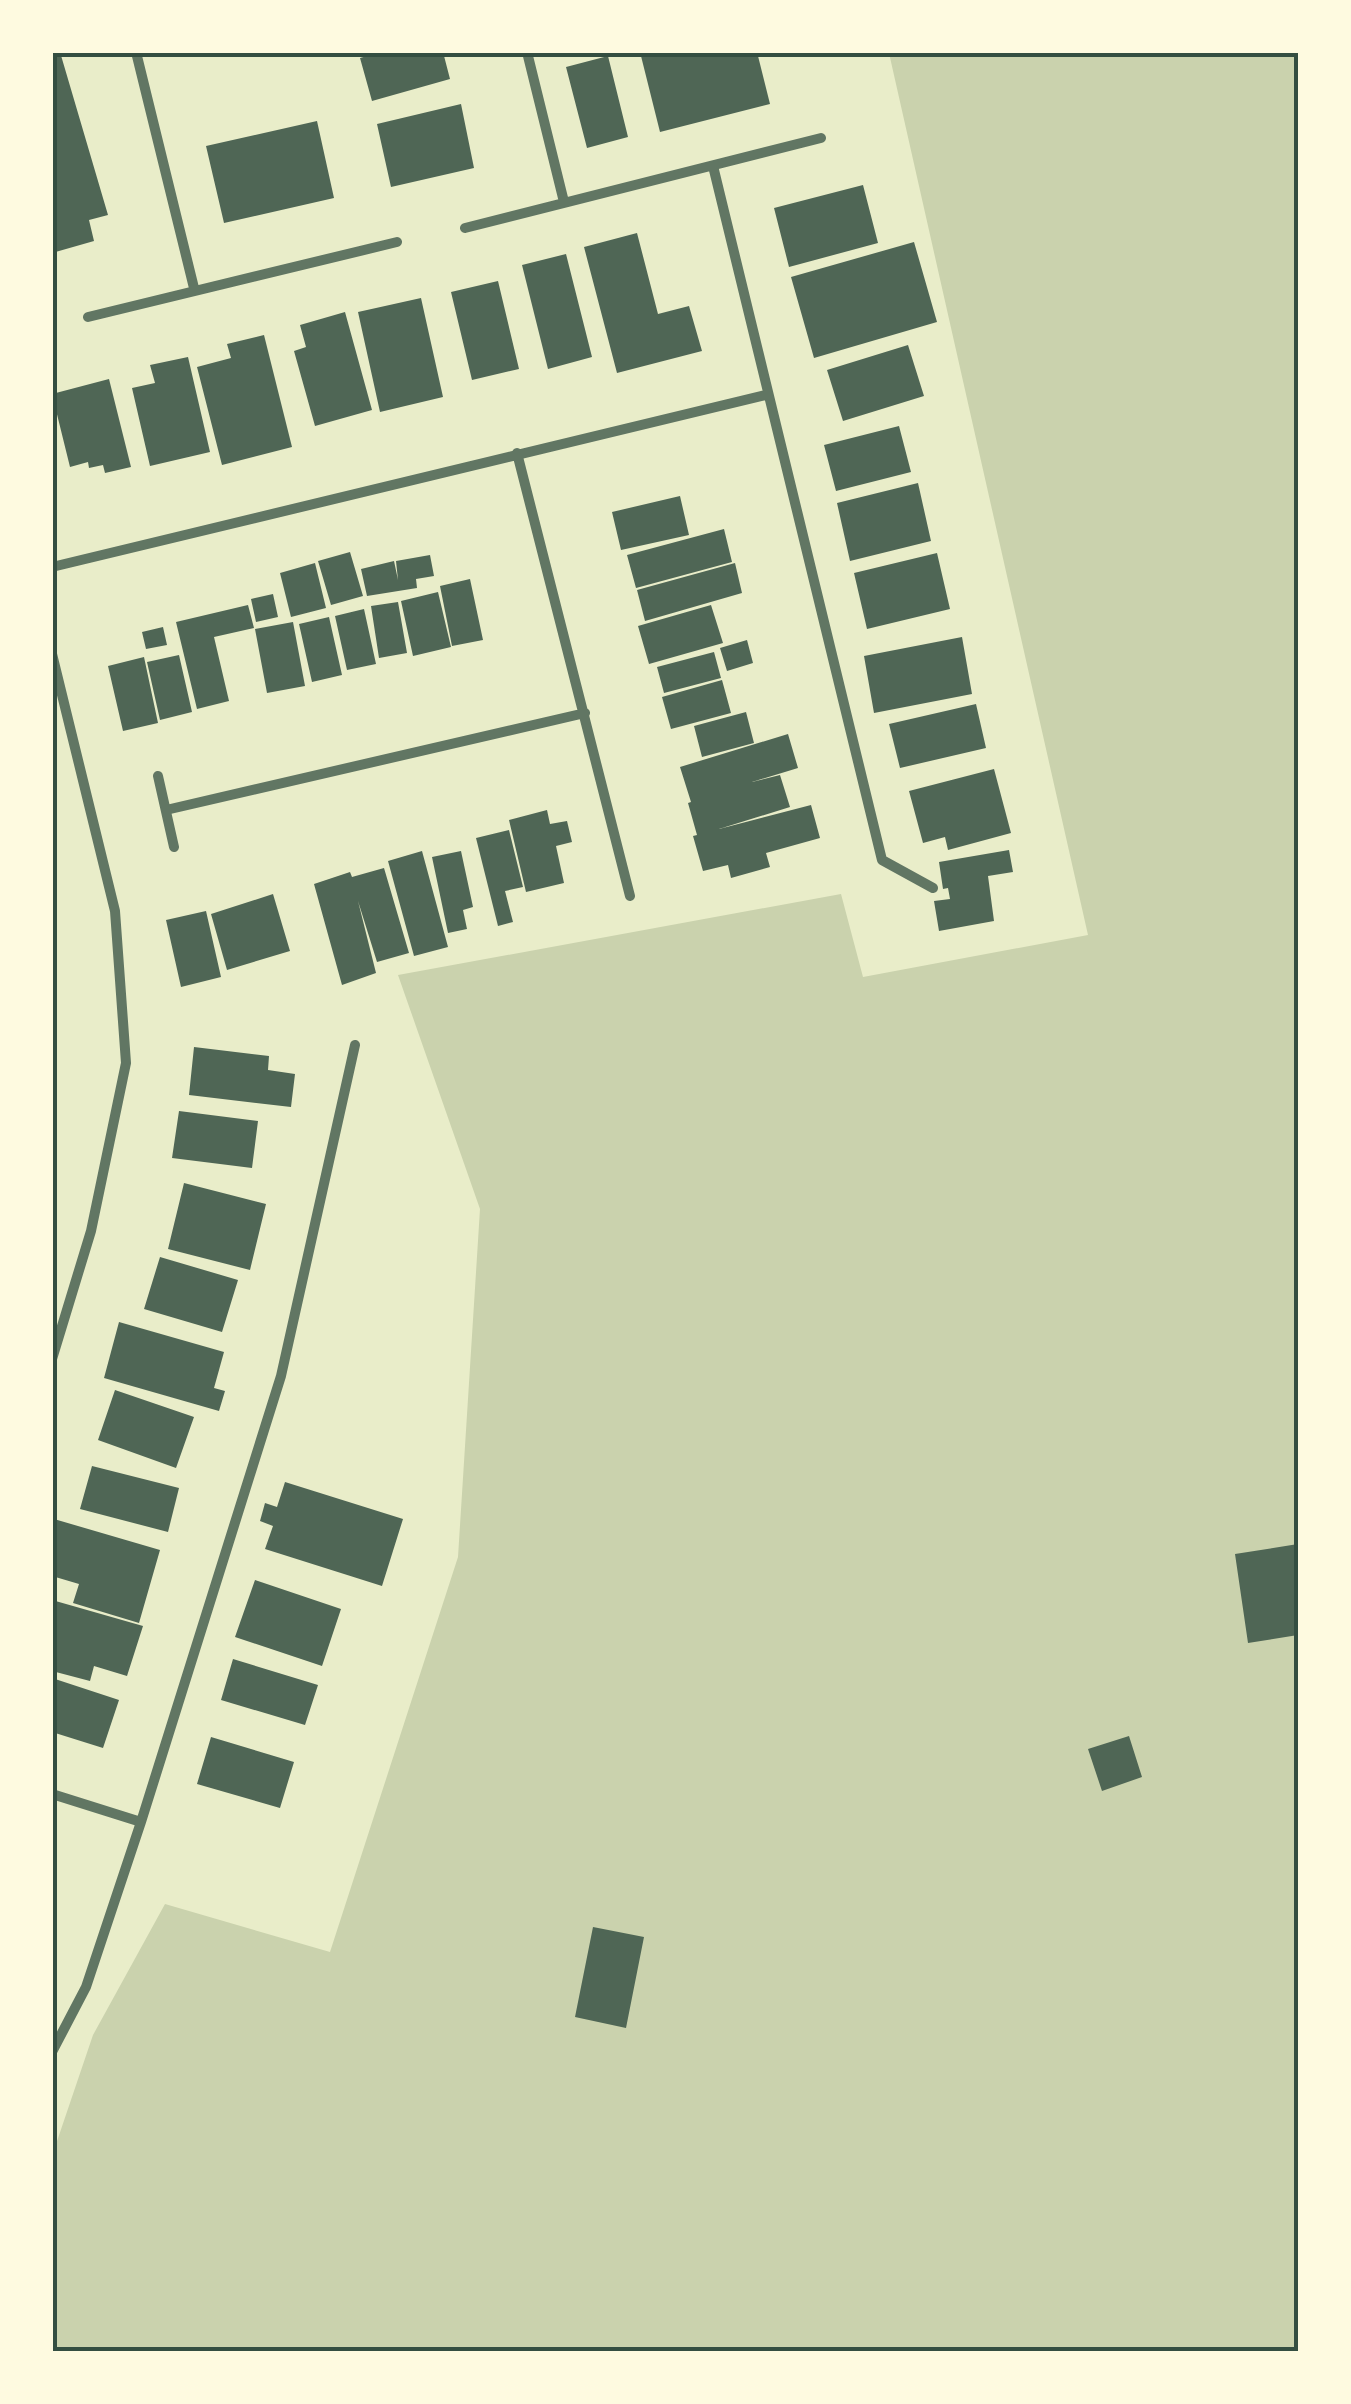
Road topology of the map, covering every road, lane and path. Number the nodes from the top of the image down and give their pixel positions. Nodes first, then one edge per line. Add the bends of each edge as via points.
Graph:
1 (136, 52) edge
2 (527, 52) edge
3 (821, 138) dead end
4 (713, 166) junction
5 (564, 202) junction
6 (464, 228) dead end
7 (397, 242) dead end
8 (194, 288) junction
9 (88, 317) dead end
10 (766, 394) junction
11 (518, 453) junction
12 (52, 567) edge
13 (52, 654) edge
14 (585, 712) junction
15 (158, 776) dead end
16 (166, 810) junction
17 (174, 847) dead end
18 (934, 888) dead end
19 (630, 896) dead end
20 (355, 1045) dead end
21 (52, 1358) edge
22 (52, 1794) edge
23 (142, 1822) junction
24 (52, 2052) edge

1 - 8 street
2 - 5 street
3 - 4 street
4 - 5 street
4 - 10 street
5 - 6 street
7 - 8 street
8 - 9 street
10 - 11 street
10 - 18 street via 882,860
11 - 12 street
11 - 14 street
13 - 21 street via 115,910 126,1062 91,1231
14 - 16 street
14 - 19 street
15 - 16 street
16 - 17 street
20 - 23 street via 281,1376
22 - 23 street
23 - 24 street via 86,1987

